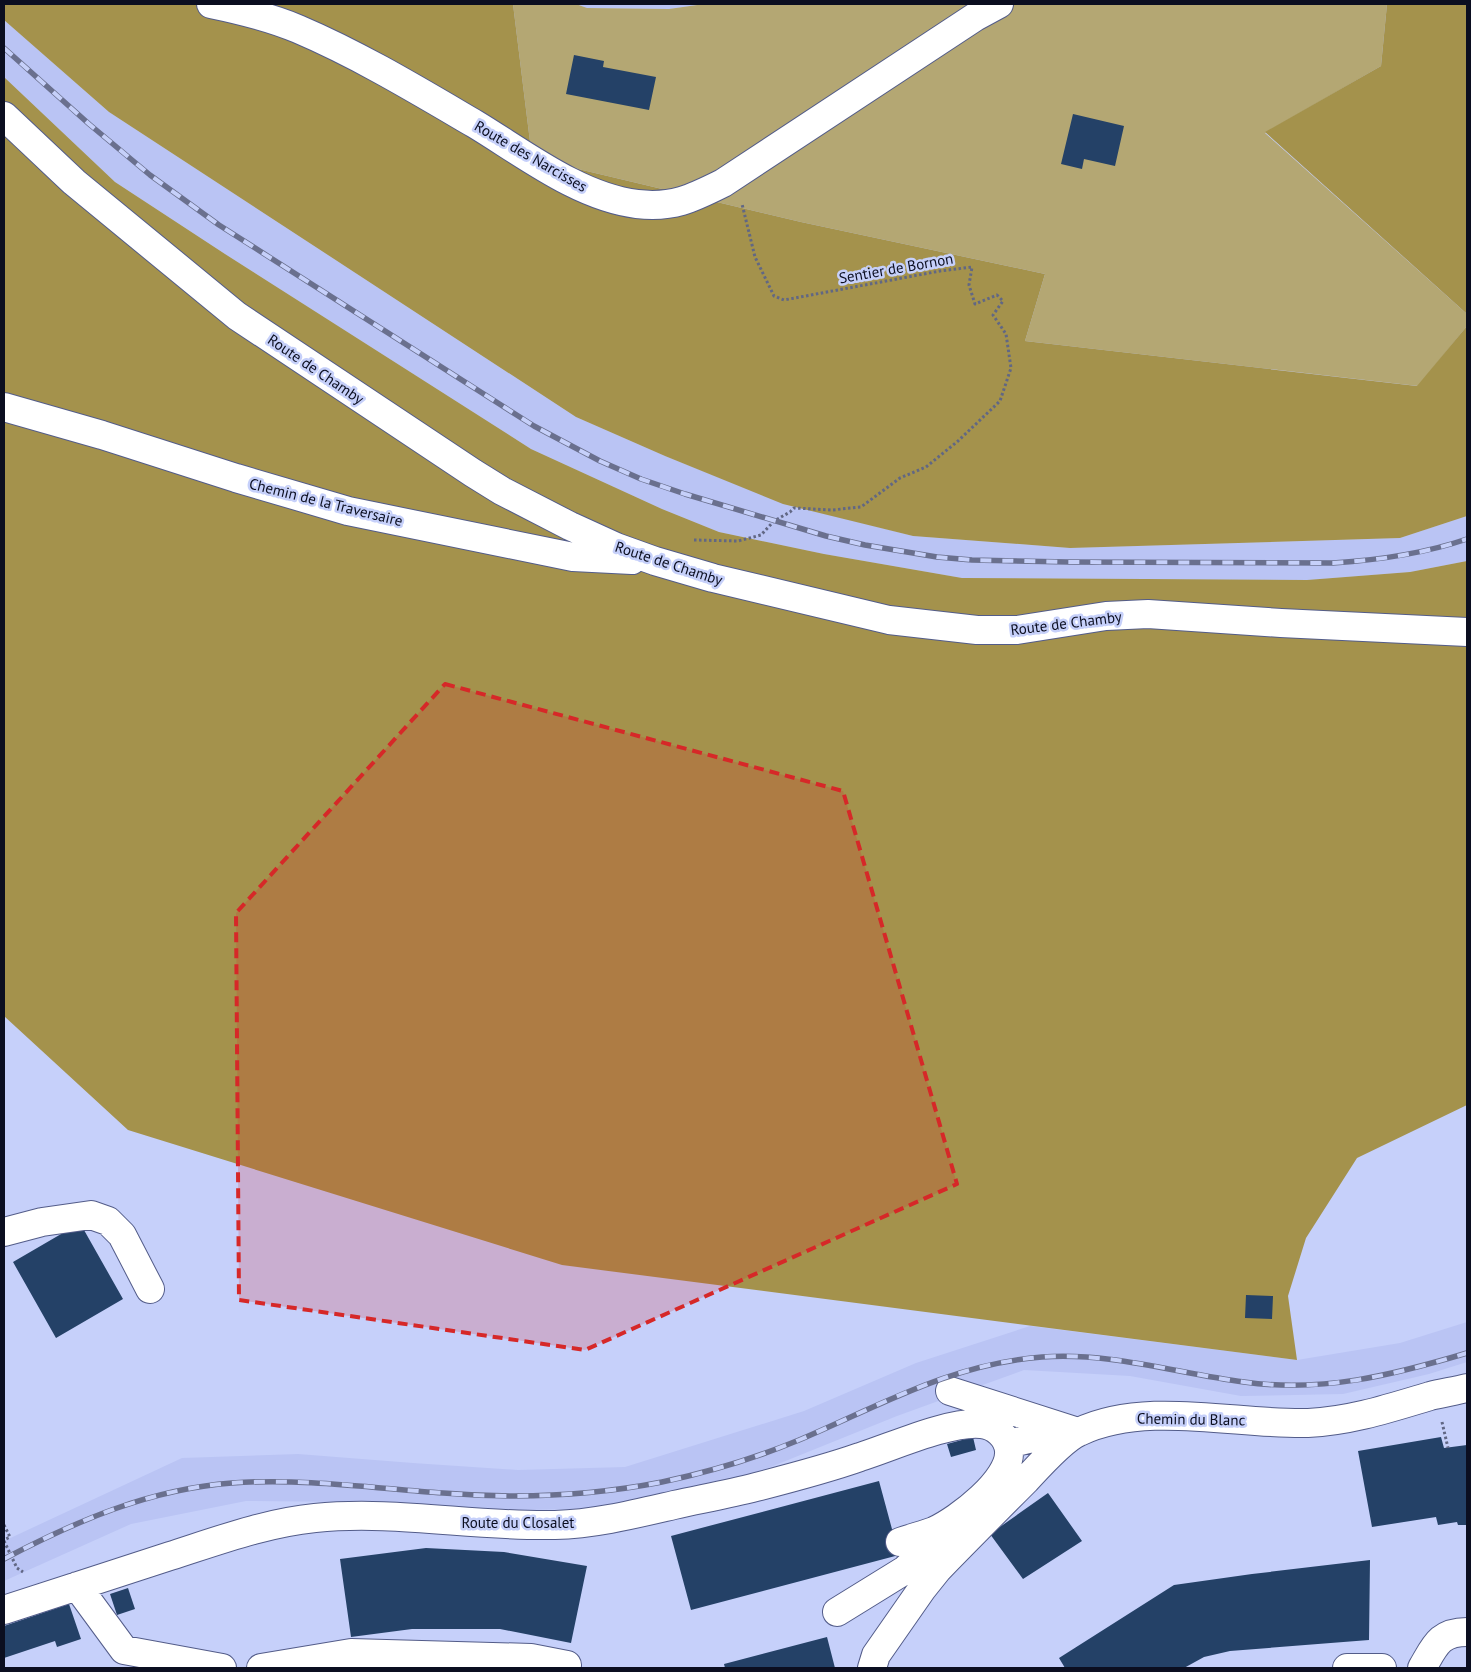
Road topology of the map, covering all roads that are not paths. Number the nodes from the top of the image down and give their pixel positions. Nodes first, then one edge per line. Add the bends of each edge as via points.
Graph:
1 (211, 4) edge
2 (999, 4) edge
3 (4, 116) edge
4 (4, 407) edge
5 (655, 561) junction
6 (1467, 632) edge
7 (4, 1232) edge
8 (150, 1289) dead end
9 (1467, 1388) edge
10 (950, 1391) dead end
11 (1078, 1432) junction
12 (1008, 1444) junction
13 (973, 1507) junction
14 (900, 1542) dead end
15 (77, 1586) junction
16 (4, 1610) edge
17 (837, 1612) dead end
18 (1467, 1632) edge
19 (567, 1664) dead end
20 (222, 1668) edge
21 (261, 1668) edge
22 (872, 1668) edge
23 (1347, 1668) edge
24 (1382, 1668) edge
25 (1422, 1668) edge

1 - 2 street, Route des Narcisses via 297,28 365,61 584,188 636,204 665,205 690,200 723,183
3 - 5 street, Route de Chamby via 81,188 237,316 502,491 600,539
4 - 5 street, Chemin de la Traversaire via 348,511 573,557
5 - 6 street, Route de Chamby via 890,620 976,630 1017,630 1106,616 1148,614
7 - 8 street via 42,1222 91,1215 108,1221 122,1235
9 - 11 street, Chemin du Blanc via 1332,1421 1147,1416 1116,1419
10 - 11 street
11 - 12 street
11 - 22 street, Chemin du Blanc via 1051,1454 938,1569 876,1655
12 - 13 street via 1010,1455 1004,1473
12 - 15 street, Route du Closalet via 992,1426 980,1424 949,1428 770,1484 598,1521 499,1525 370,1516 310,1518 228,1538
13 - 14 street via 936,1530
13 - 17 street via 905,1570
15 - 16 street, Route du Closalet
15 - 20 street via 124,1650
18 - 25 street via 1455,1632 1438,1641
19 - 21 street via 531,1658 351,1653
23 - 24 street

